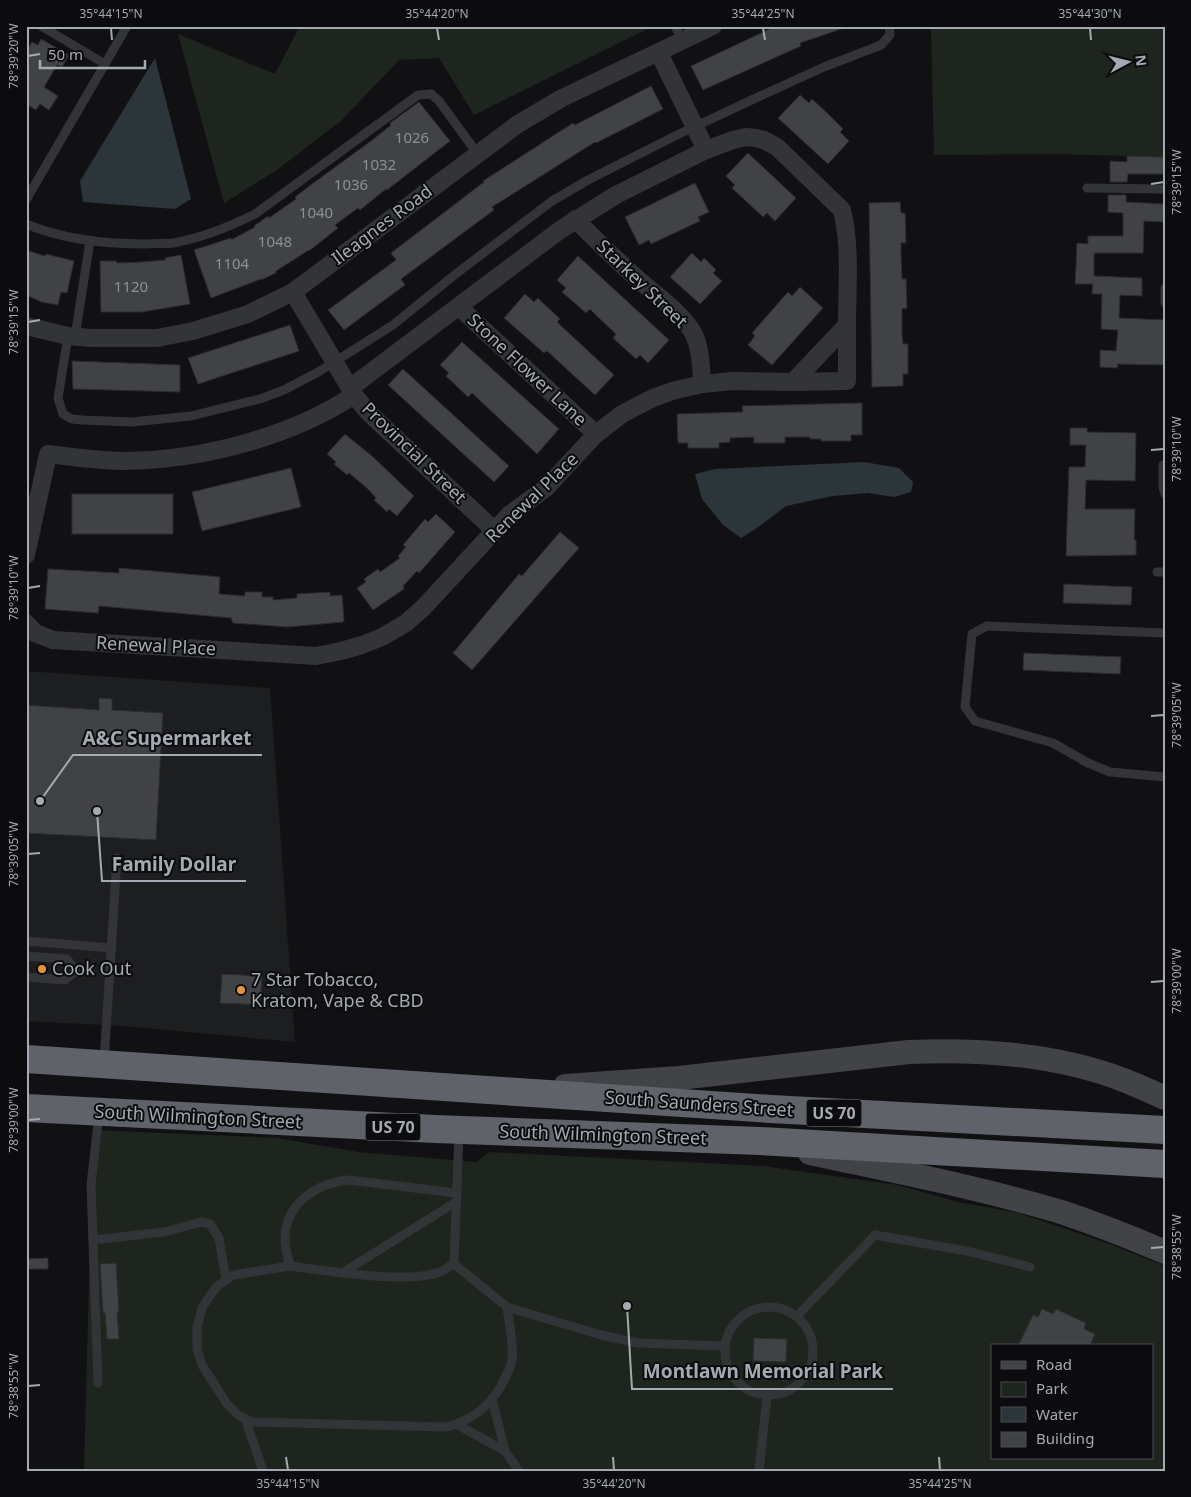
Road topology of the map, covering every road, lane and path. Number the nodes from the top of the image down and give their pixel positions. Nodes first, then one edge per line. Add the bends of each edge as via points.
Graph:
1 (41, 26) edge
2 (127, 26) edge
3 (713, 26) edge
4 (890, 26) edge
5 (679, 33) edge
6 (659, 52) junction
7 (105, 64) junction
8 (696, 126) junction
9 (706, 150) junction
10 (477, 153) junction
11 (1087, 188) dead end
12 (1165, 189) edge
13 (26, 200) edge
14 (575, 219) junction
15 (26, 224) edge
16 (90, 241) junction
17 (1165, 288) edge
18 (293, 292) junction
19 (1165, 303) edge
20 (459, 306) junction
21 (847, 325) junction
22 (26, 326) edge
23 (72, 336) junction
24 (334, 362) junction
25 (793, 382) junction
26 (702, 384) junction
27 (352, 391) junction
28 (596, 434) junction
29 (1163, 465) dead end
30 (1165, 494) edge
31 (495, 531) junction
32 (26, 555) edge
33 (26, 623) edge
34 (1165, 633) edge
35 (1165, 777) edge
36 (117, 858) dead end
37 (26, 941) edge
38 (112, 948) junction
39 (26, 956) edge
40 (26, 977) edge
41 (26, 1058) edge
42 (103, 1064) junction
43 (504, 1090) junction
44 (1156, 1094) edge
45 (26, 1108) edge
46 (99, 1112) junction
47 (459, 1130) junction
48 (1165, 1130) edge
49 (760, 1142) junction
50 (1165, 1164) edge
51 (456, 1198) junction
52 (93, 1240) junction
53 (1165, 1252) edge
54 (454, 1264) junction
55 (290, 1266) junction
56 (1030, 1267) dead end
57 (342, 1273) junction
58 (226, 1280) junction
59 (507, 1307) junction
60 (797, 1316) junction
61 (725, 1346) junction
62 (98, 1383) dead end
63 (766, 1396) junction
64 (492, 1399) junction
65 (245, 1418) junction
66 (456, 1424) junction
67 (505, 1451) junction
68 (263, 1471) edge
69 (519, 1471) edge
70 (759, 1471) edge

1 - 7 lane
2 - 7 lane
3 - 5 street, Ileagnes Road
4 - 8 lane via 890,35 881,45 824,67
5 - 6 street, Ileagnes Road
6 - 8 street
6 - 10 street, Ileagnes Road via 562,98
7 - 13 lane
8 - 9 street
8 - 24 lane via 588,180 552,202 393,325
9 - 14 street
9 - 21 street via 746,137 764,140 777,147 842,210 847,248
10 - 16 lane via 439,101 431,94 418,95 255,214 234,225 172,243
10 - 18 street, Ileagnes Road
11 - 12 lane
14 - 20 street
14 - 26 street, Starkey Street via 693,332
15 - 16 lane
16 - 23 lane
17 - 19 lane
18 - 23 street, Ileagnes Road via 248,314 194,331 157,338
18 - 24 street, Provincial Street
20 - 27 street
20 - 28 street, Stone Flower Lane
21 - 25 street
21 - 25 street, Renewal Place via 847,381
22 - 23 street, Ileagnes Road
23 - 24 lane via 58,398 63,414 82,420 132,422 225,409 284,390
24 - 27 street, Provincial Street
25 - 26 street, Renewal Place
26 - 28 street, Renewal Place via 653,398 622,414
27 - 31 street, Provincial Street via 369,413
27 - 32 street via 335,408 296,425 226,448 184,456 124,461 48,454
28 - 31 street, Renewal Place via 546,488 510,514
29 - 30 lane
31 - 33 street, Renewal Place via 406,623 382,637 316,656 53,640 35,633
34 - 35 lane via 987,626 972,634 965,707 975,720 1052,743 1110,772
36 - 38 lane
37 - 38 lane
38 - 42 lane
39 - 40 lane via 67,959 76,971 65,980
41 - 42 highway, US 70
42 - 43 highway, US 70
43 - 44 main road via 679,1078 944,1050 1027,1056 1125,1080
43 - 48 highway, South Saunders Street / US 70 via 771,1109
45 - 46 highway, South Wilmington Street / US 70
46 - 47 highway, South Wilmington Street / US 70
46 - 52 lane via 91,1185
47 - 49 highway, South Wilmington Street / US 70
47 - 51 lane
49 - 50 highway, South Saunders Street / US 70
49 - 53 main road, South Wilmington Street via 991,1193 1105,1227
51 - 54 lane
51 - 55 lane via 349,1180 316,1189 298,1204 286,1229
51 - 57 lane
52 - 58 lane via 164,1232 201,1222 210,1224 219,1238
52 - 62 lane
54 - 57 lane via 440,1272 417,1276
54 - 59 lane
55 - 57 lane
55 - 58 lane via 233,1275
56 - 60 lane via 967,1251 875,1235
58 - 65 lane via 216,1287 203,1306 197,1326 197,1349 212,1384 227,1404
59 - 61 lane via 638,1343
59 - 64 lane via 512,1363
60 - 61 lane via 770,1306 756,1308 733,1324
60 - 63 lane via 812,1340 810,1369 802,1382 790,1391
61 - 63 lane via 727,1367 734,1380 746,1390
63 - 70 lane
64 - 66 lane via 475,1416
64 - 67 lane
65 - 66 lane via 252,1422 446,1427
65 - 68 lane
66 - 67 lane
67 - 69 lane

